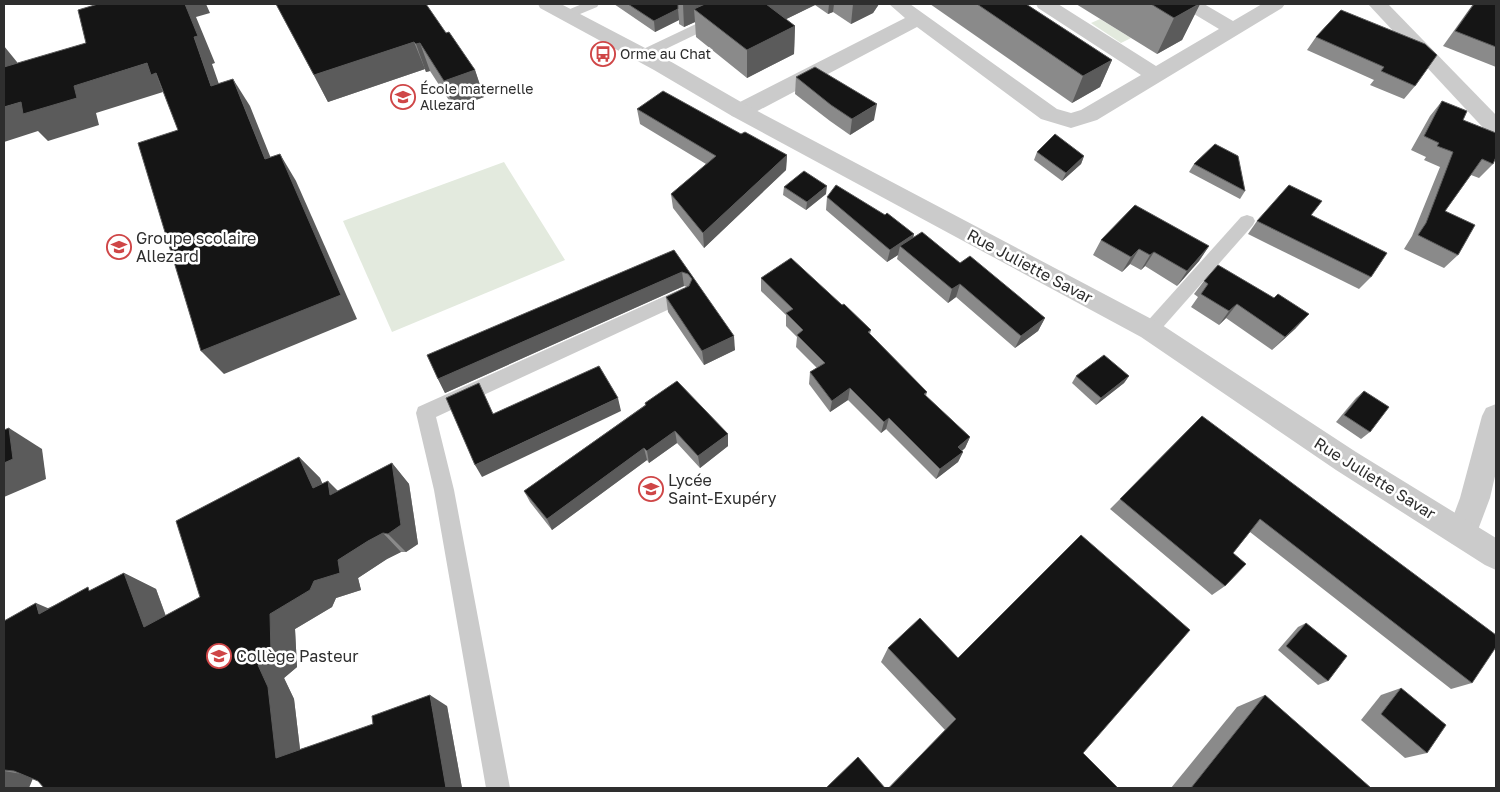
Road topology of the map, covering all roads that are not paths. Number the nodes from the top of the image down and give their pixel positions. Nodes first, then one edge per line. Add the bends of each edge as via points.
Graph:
1 (592, 4) edge
2 (748, 4) edge
3 (898, 4) edge
4 (1045, 4) edge
5 (1191, 4) edge
6 (1275, 4) edge
7 (1377, 4) edge
8 (557, 9) edge
9 (918, 19) junction
10 (1233, 29) junction
11 (642, 55) junction
12 (1156, 75) junction
13 (740, 111) junction
14 (1496, 128) edge
15 (1247, 221) dead end
16 (683, 295) edge
17 (1150, 330) junction
18 (1496, 416) edge
19 (1462, 533) junction
20 (1496, 555) edge
21 (498, 788) edge

1 - 8 lane
2 - 11 lane
3 - 9 street
4 - 12 street
5 - 10 street
6 - 10 street
7 - 14 street
8 - 11 street, Rue Juliette Savar
9 - 12 street via 1049,114 1071,121 1089,115
9 - 13 street
10 - 12 street
11 - 13 street, Rue Juliette Savar
13 - 17 street, Rue Juliette Savar
15 - 17 lane
16 - 21 lane via 425,413 444,490
17 - 19 street, Rue Juliette Savar via 1346,461
18 - 19 street
19 - 20 street, Rue Juliette Savar

